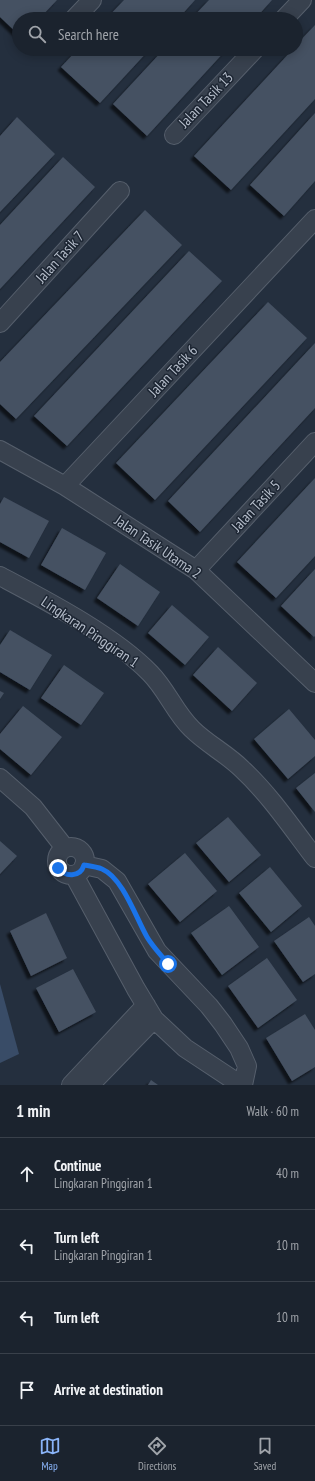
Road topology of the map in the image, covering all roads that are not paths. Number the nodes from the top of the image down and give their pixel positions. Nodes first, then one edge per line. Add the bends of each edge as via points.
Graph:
1 (92, 0) edge
2 (302, 0) edge
3 (81, 12) edge
4 (291, 12) edge
5 (248, 56) edge
6 (174, 134) dead end
7 (120, 191) dead end
8 (315, 219) edge
9 (0, 323) edge
10 (315, 442) edge
11 (0, 450) edge
12 (65, 486) junction
13 (196, 570) junction
14 (0, 576) edge
15 (313, 677) edge
16 (0, 778) edge
17 (65, 848) junction
18 (315, 858) edge
19 (79, 870) junction
20 (150, 1012) junction
21 (71, 1085) edge
22 (90, 1085) edge
23 (242, 1085) edge

1 - 3 street
2 - 4 street
5 - 6 street, Jalan Tasik 13
7 - 9 street, Jalan Tasik 7
8 - 12 street, Jalan Tasik 6
10 - 13 street, Jalan Tasik 5
11 - 12 street, Jalan Tasik Utama 2
12 - 13 street, Jalan Tasik Utama 2
13 - 15 street, Jalan Tasik Utama 2
14 - 18 street, Lingkaran Pinggiran 1 via 75,619 127,653 167,693 191,728 204,741 242,768
16 - 17 street via 33,807
17 - 19 street via 79,849 84,856
17 - 19 street via 58,854 57,863 61,871 69,875
19 - 20 street
19 - 23 street via 102,869 117,881 157,951 209,1006 239,1048 247,1066
20 - 21 street
20 - 22 street
20 - 23 street via 185,1048

